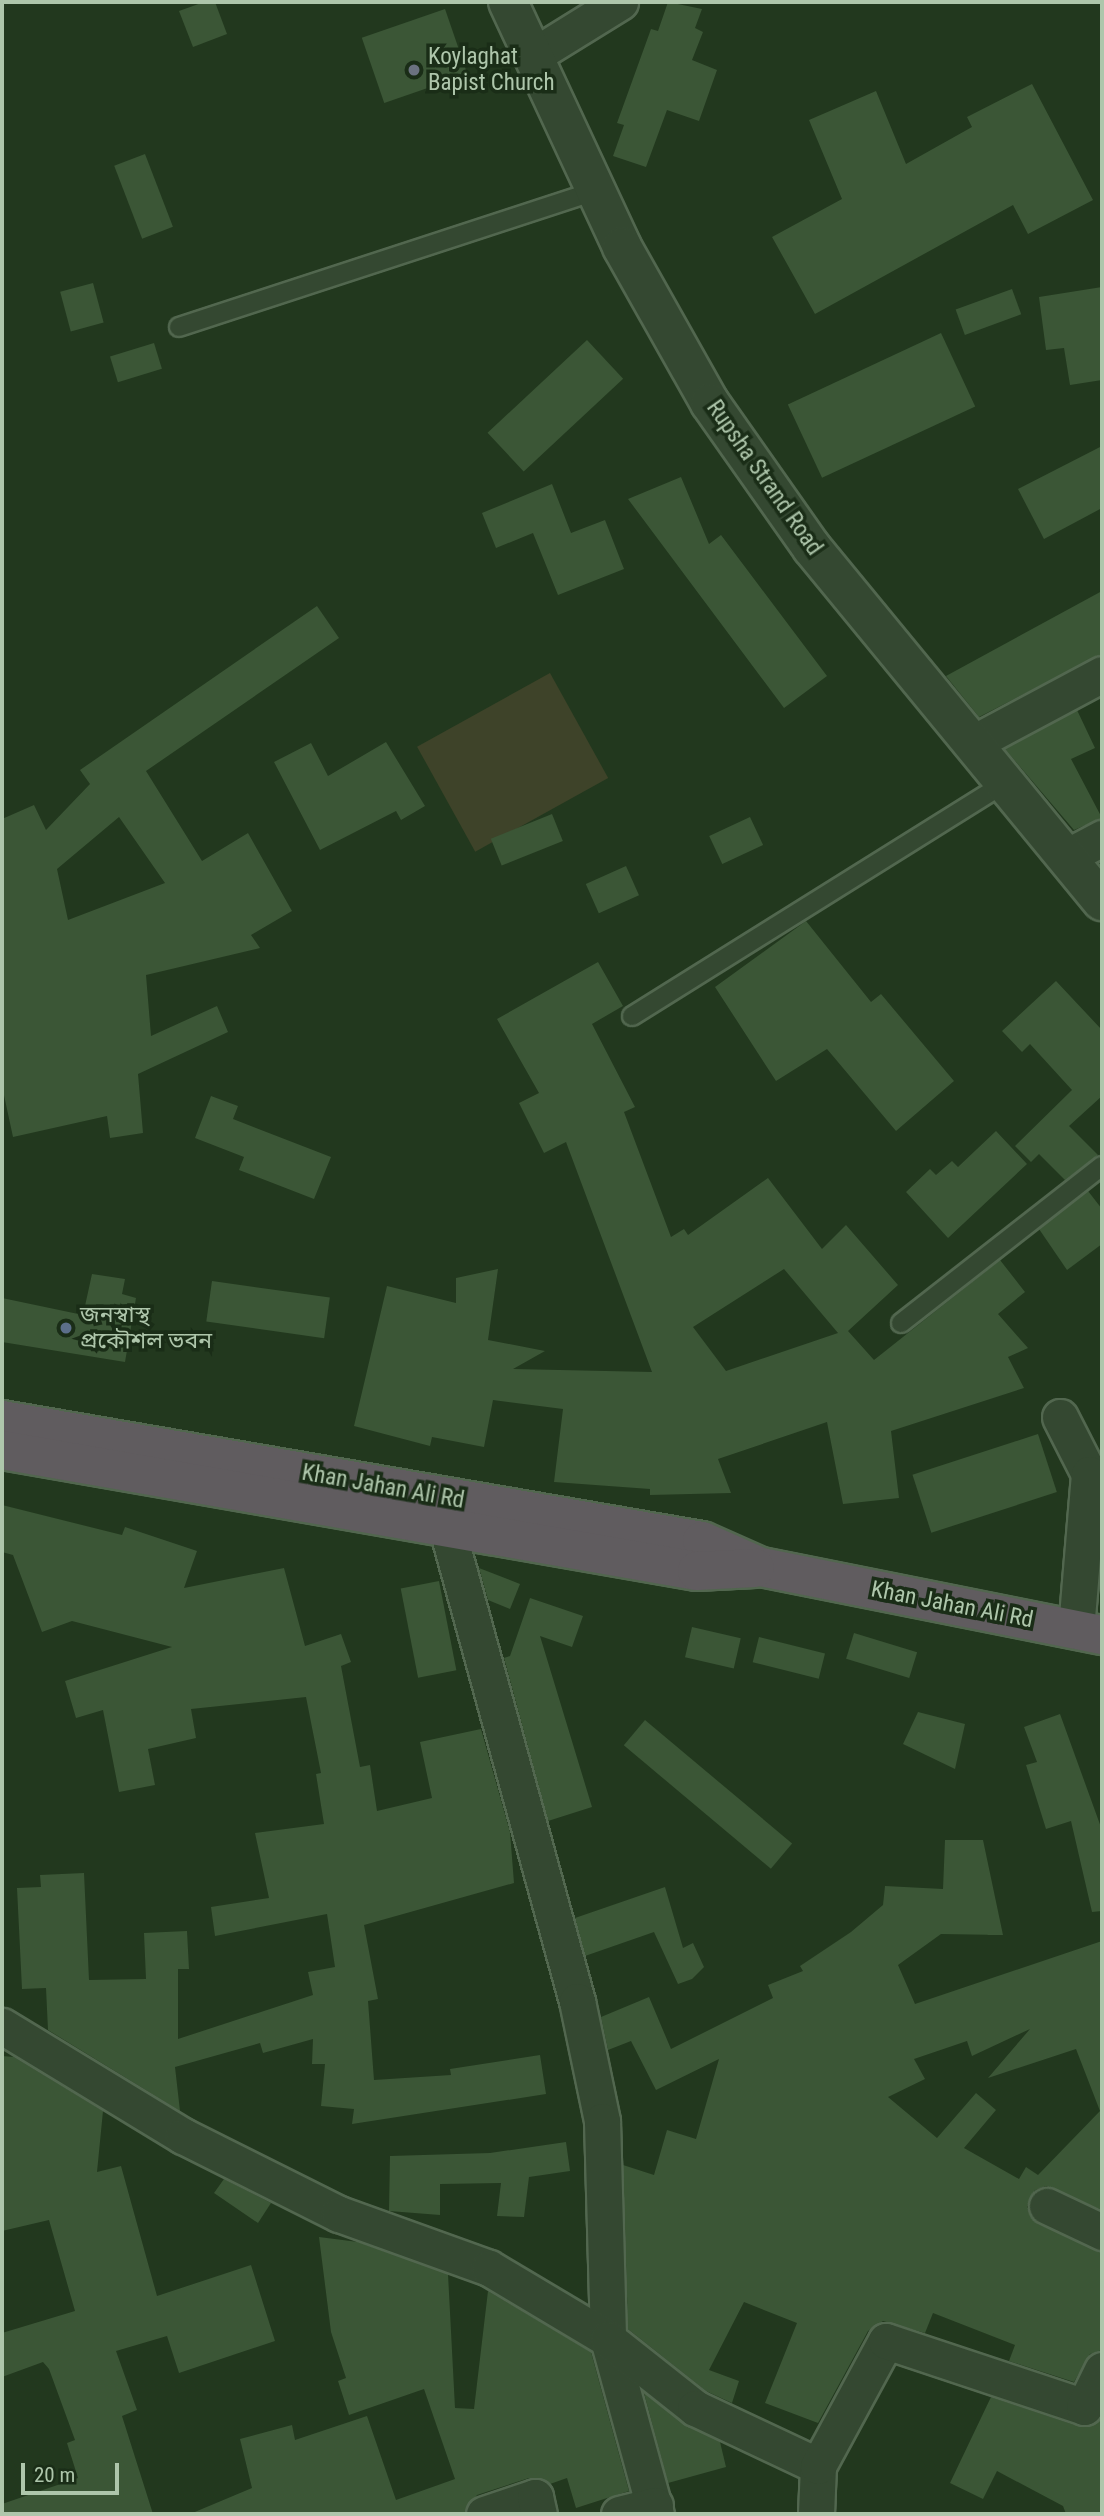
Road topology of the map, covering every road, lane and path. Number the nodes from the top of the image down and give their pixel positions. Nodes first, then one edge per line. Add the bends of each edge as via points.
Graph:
1 (508, 2) edge
2 (620, 2) edge
3 (536, 54) junction
4 (597, 190) junction
5 (179, 327) dead end
6 (1102, 674) edge
7 (973, 743) junction
8 (1005, 783) junction
9 (1102, 838) edge
10 (1066, 857) junction
11 (1102, 901) edge
12 (632, 1016) dead end
13 (1102, 1166) edge
14 (901, 1323) dead end
15 (1059, 1417) dead end
16 (2, 1420) edge
17 (2, 1450) edge
18 (442, 1513) junction
19 (1089, 1632) edge
20 (2, 2026) edge
21 (1047, 2206) dead end
22 (1102, 2232) edge
23 (608, 2339) junction
24 (1102, 2370) edge
25 (1093, 2410) edge
26 (818, 2466) junction
27 (655, 2510) edge
28 (484, 2514) edge
29 (539, 2514) edge
30 (619, 2514) edge
31 (816, 2514) edge

1 - 3 street, Rupsha Strand Road
2 - 3 street
3 - 4 street, Rupsha Strand Road
4 - 5 lane
4 - 7 street, Rupsha Strand Road via 710,403 812,548
6 - 7 street
7 - 8 street, Rupsha Strand Road
8 - 10 street, Rupsha Strand Road
8 - 12 lane
9 - 10 street
10 - 11 street, Rupsha Strand Road
13 - 14 lane
15 - 19 street via 1089,1474
16 - 18 highway, Khan Jahan Ali Rd
17 - 18 highway, Khan Jahan Ali Rd
18 - 19 highway, Khan Jahan Ali Rd via 697,1571 761,1567
18 - 23 street via 577,2001 602,2121
20 - 23 street via 183,2136 339,2214 489,2268
21 - 22 street
23 - 26 street via 695,2408
23 - 27 street
24 - 25 street
25 - 26 street via 886,2341
26 - 31 street
27 - 30 street
28 - 29 street via 535,2497

